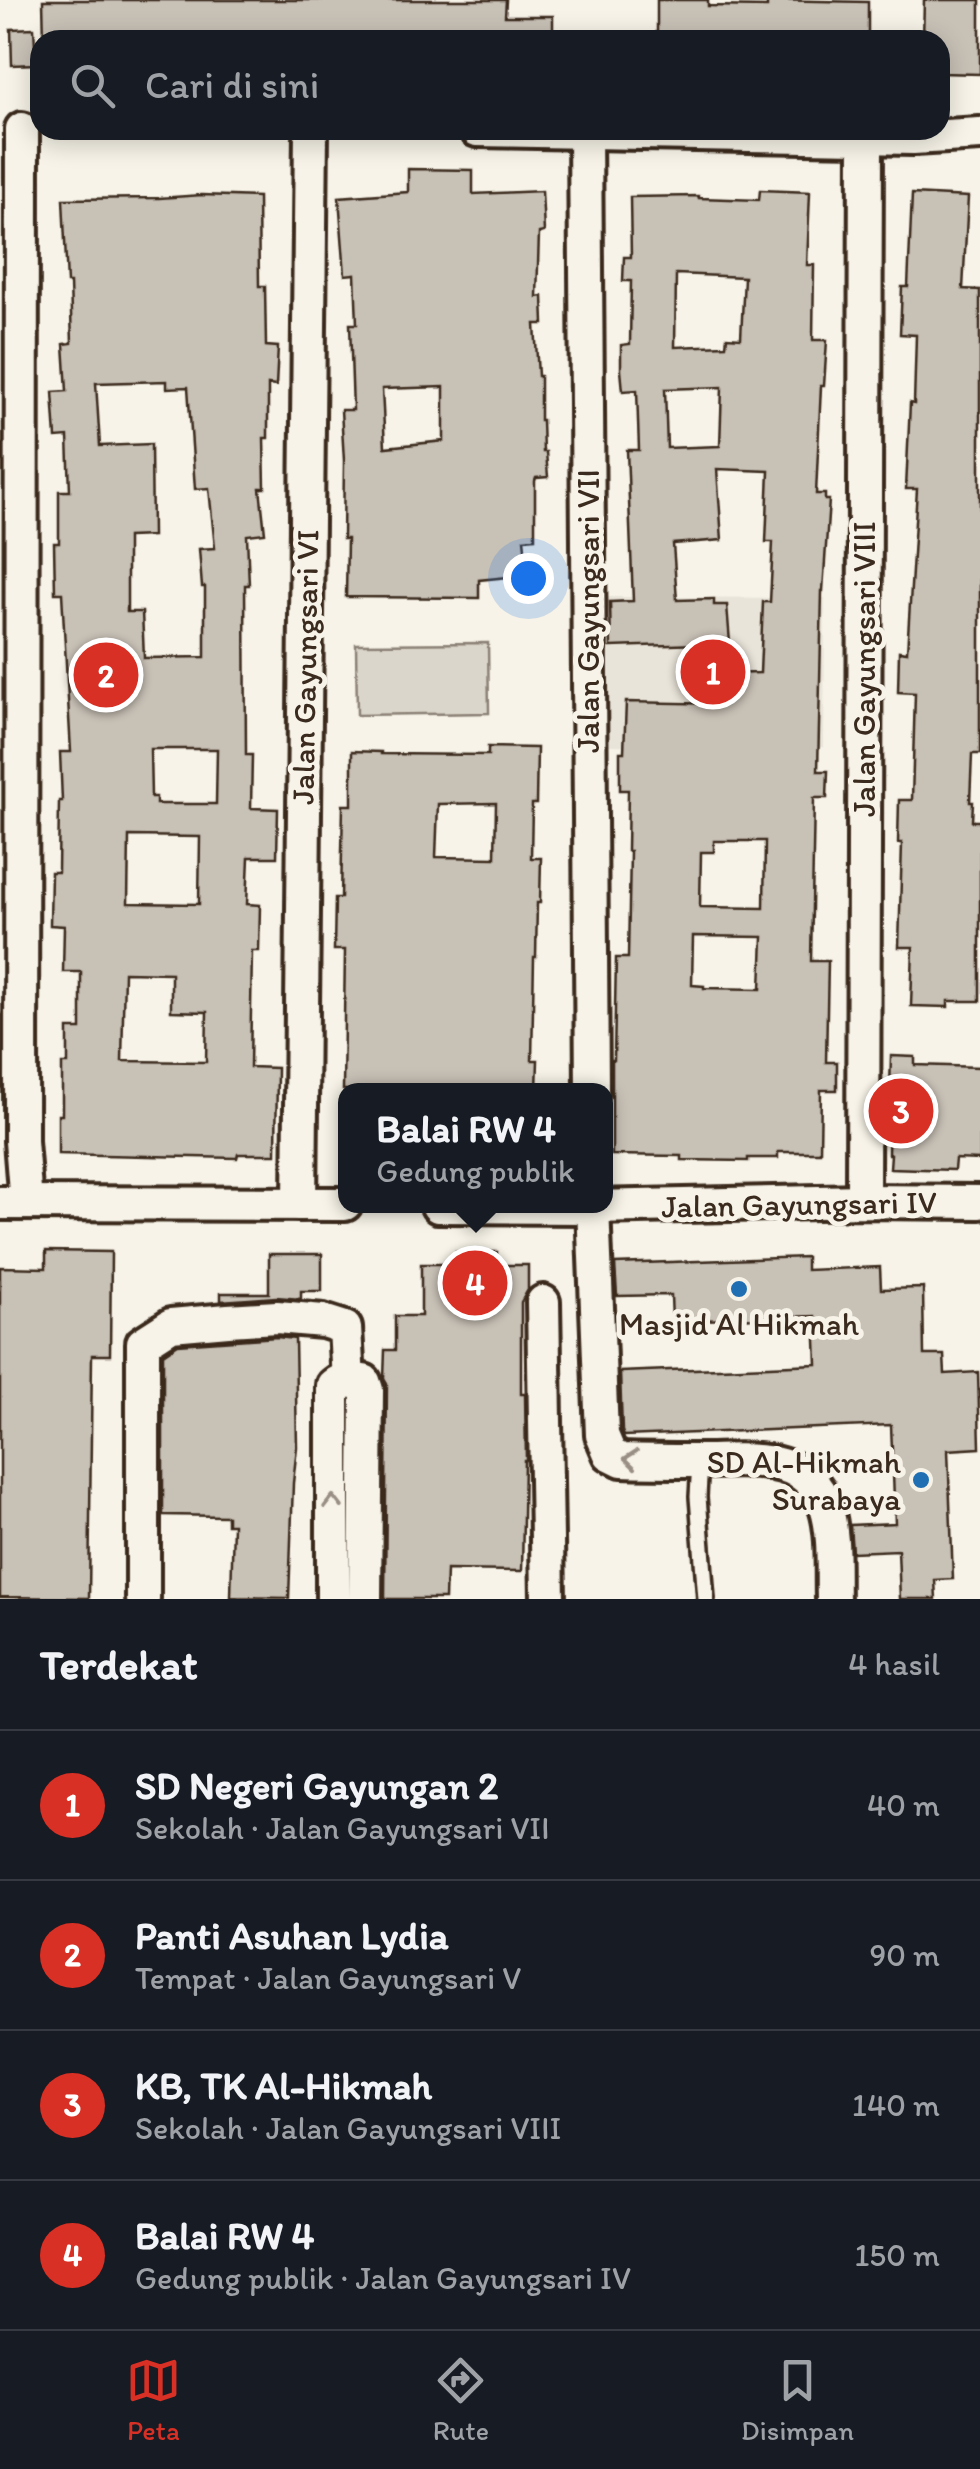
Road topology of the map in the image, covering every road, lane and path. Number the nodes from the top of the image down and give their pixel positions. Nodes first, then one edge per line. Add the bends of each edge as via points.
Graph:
1 (21, 129) edge
2 (980, 134) edge
3 (950, 136) edge
4 (311, 140) edge
5 (584, 140) edge
6 (866, 140) edge
7 (592, 1083) edge
8 (863, 1201) junction
9 (980, 1202) edge
10 (13, 1203) edge
11 (300, 1204) junction
12 (338, 1204) edge
13 (613, 1206) edge
14 (593, 1213) edge
15 (543, 1302) dead end
16 (348, 1381) junction
17 (700, 1462) junction
18 (143, 1599) edge
19 (333, 1599) edge
20 (365, 1599) edge
21 (548, 1599) edge
22 (706, 1599) edge
23 (833, 1599) edge

1 - 10 street via 21,1141
2 - 3 street
4 - 11 street, Jalan Gayungsari VI
5 - 7 street, Jalan Gayungsari VII
6 - 8 street, Jalan Gayungsari VIII
8 - 9 street, Jalan Gayungsari IV
8 - 13 street, Jalan Gayungsari IV
10 - 11 street
11 - 12 street
17 -> 14 street via 618,1460 606,1446
15 - 21 street
16 - 18 street via 345,1328 323,1321 277,1317 171,1325 143,1343
19 -> 16 street via 333,1386
16 - 20 street via 364,1381 367,1390
17 - 22 lane
17 - 23 street via 758,1460 808,1480 830,1525

